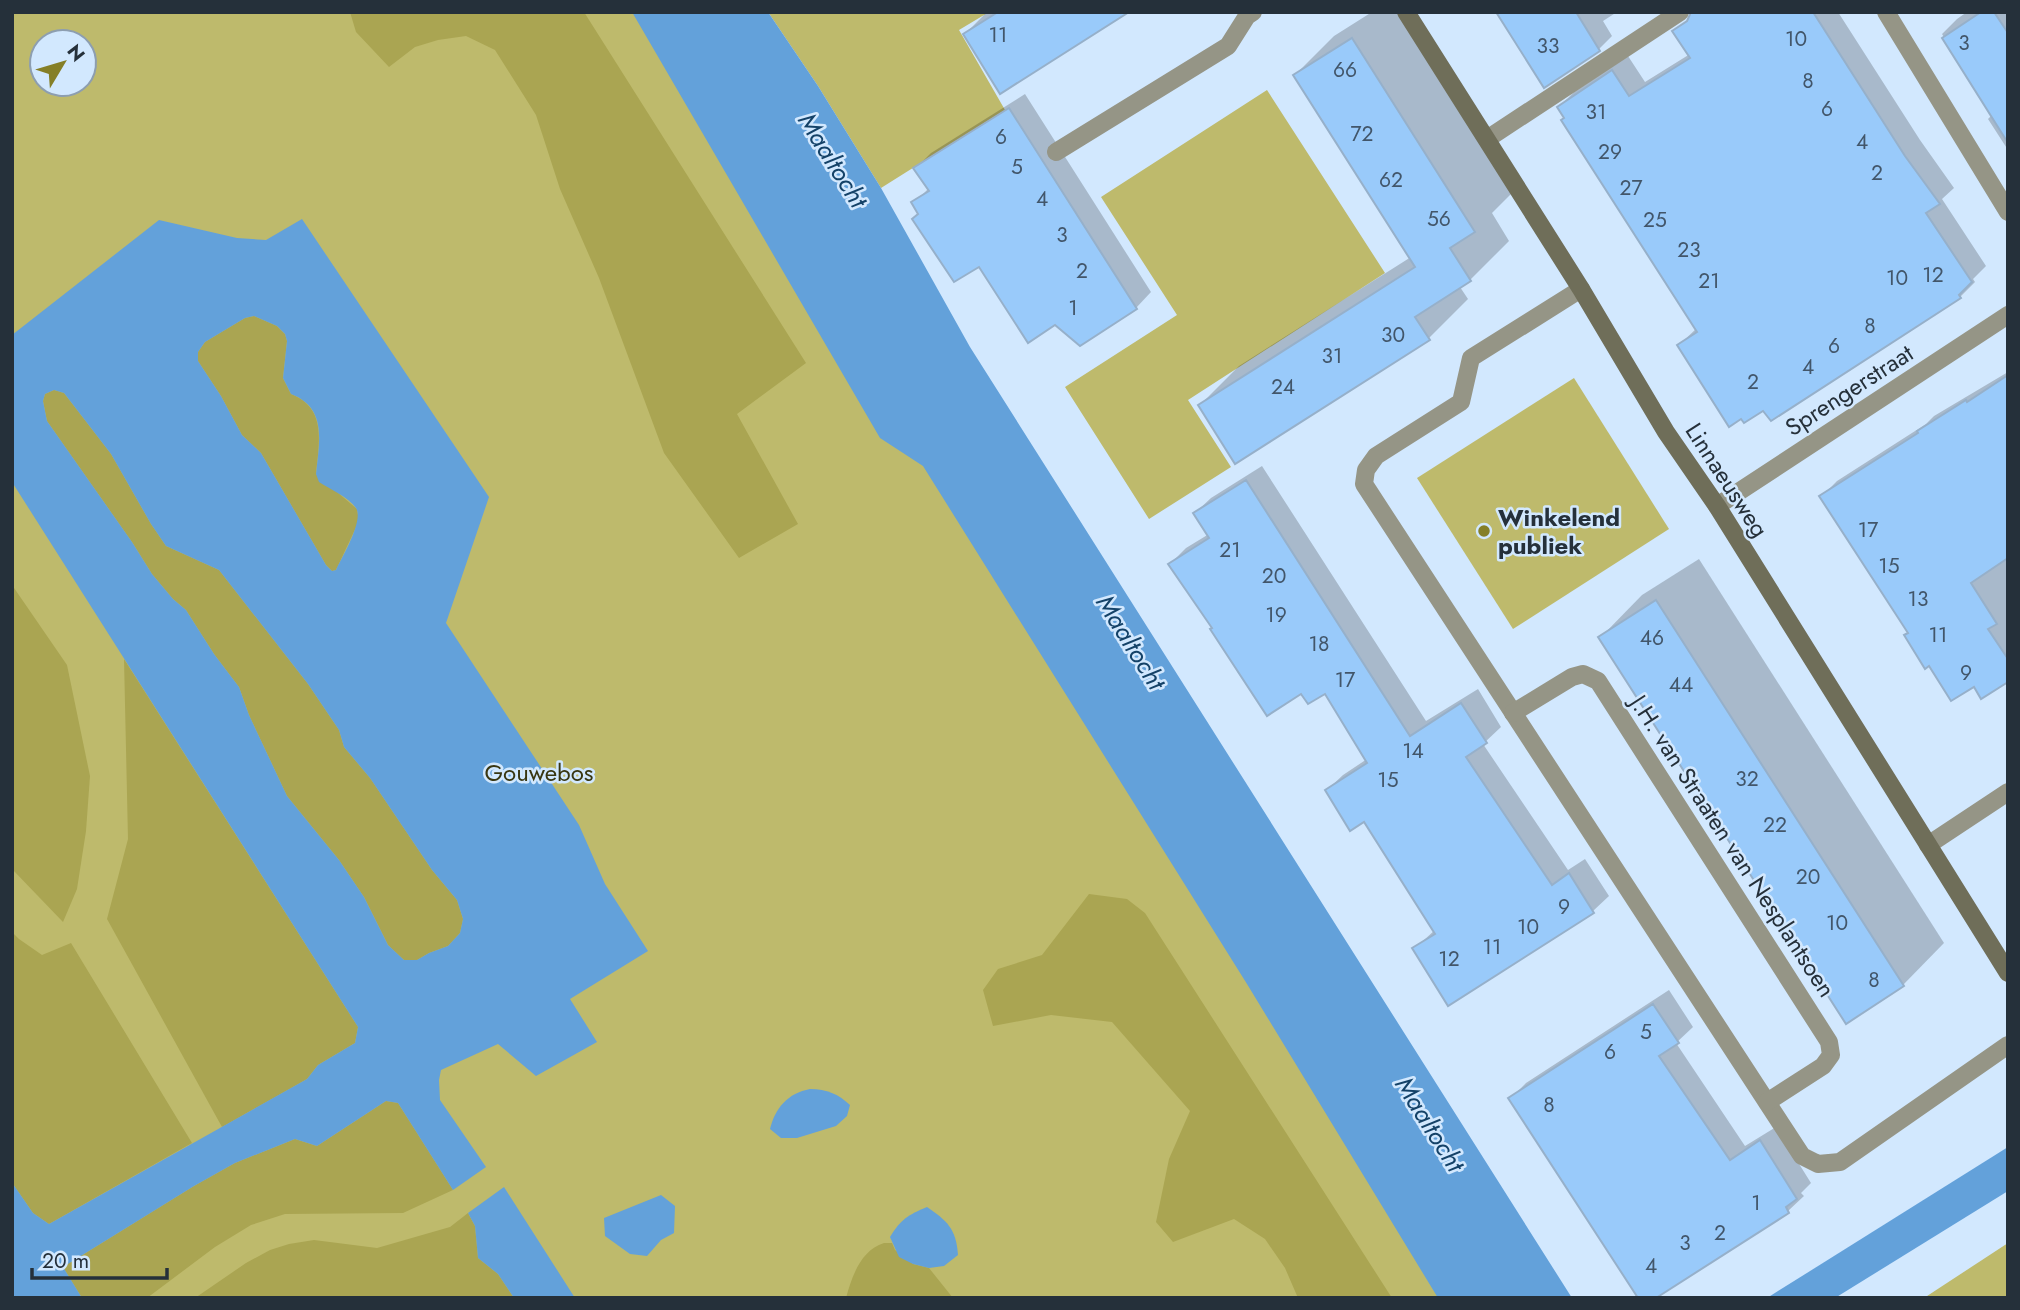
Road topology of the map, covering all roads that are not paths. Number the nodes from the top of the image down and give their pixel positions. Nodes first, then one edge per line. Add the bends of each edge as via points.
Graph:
1 (1253, 12) edge
2 (1406, 12) edge
3 (1680, 12) edge
4 (1885, 12) edge
5 (1487, 139) junction
6 (1056, 152) dead end
7 (2008, 212) edge
8 (1581, 289) junction
9 (2008, 315) edge
10 (1717, 506) junction
11 (1513, 713) junction
12 (2008, 792) edge
13 (1928, 845) junction
14 (2008, 973) edge
15 (2008, 1045) edge
16 (1767, 1102) junction

1 - 6 street via 1228,46
2 - 5 street, Linnaeusweg
3 - 5 street
4 - 7 street
5 - 8 street, Linnaeusweg
8 - 10 street, Linnaeusweg via 1666,432
8 - 11 street via 1471,358 1461,402 1376,456 1366,470 1364,484
9 - 10 street, Sprengerstraat
10 - 13 street, Linnaeusweg
11 - 16 street
11 - 16 street, J.H. van Straaten van Nesplantsoen via 1572,677 1583,674 1598,681 1829,1042 1831,1055 1823,1066
12 - 13 street
13 - 14 street, Linnaeusweg
15 - 16 street via 1839,1162 1818,1164 1802,1156

